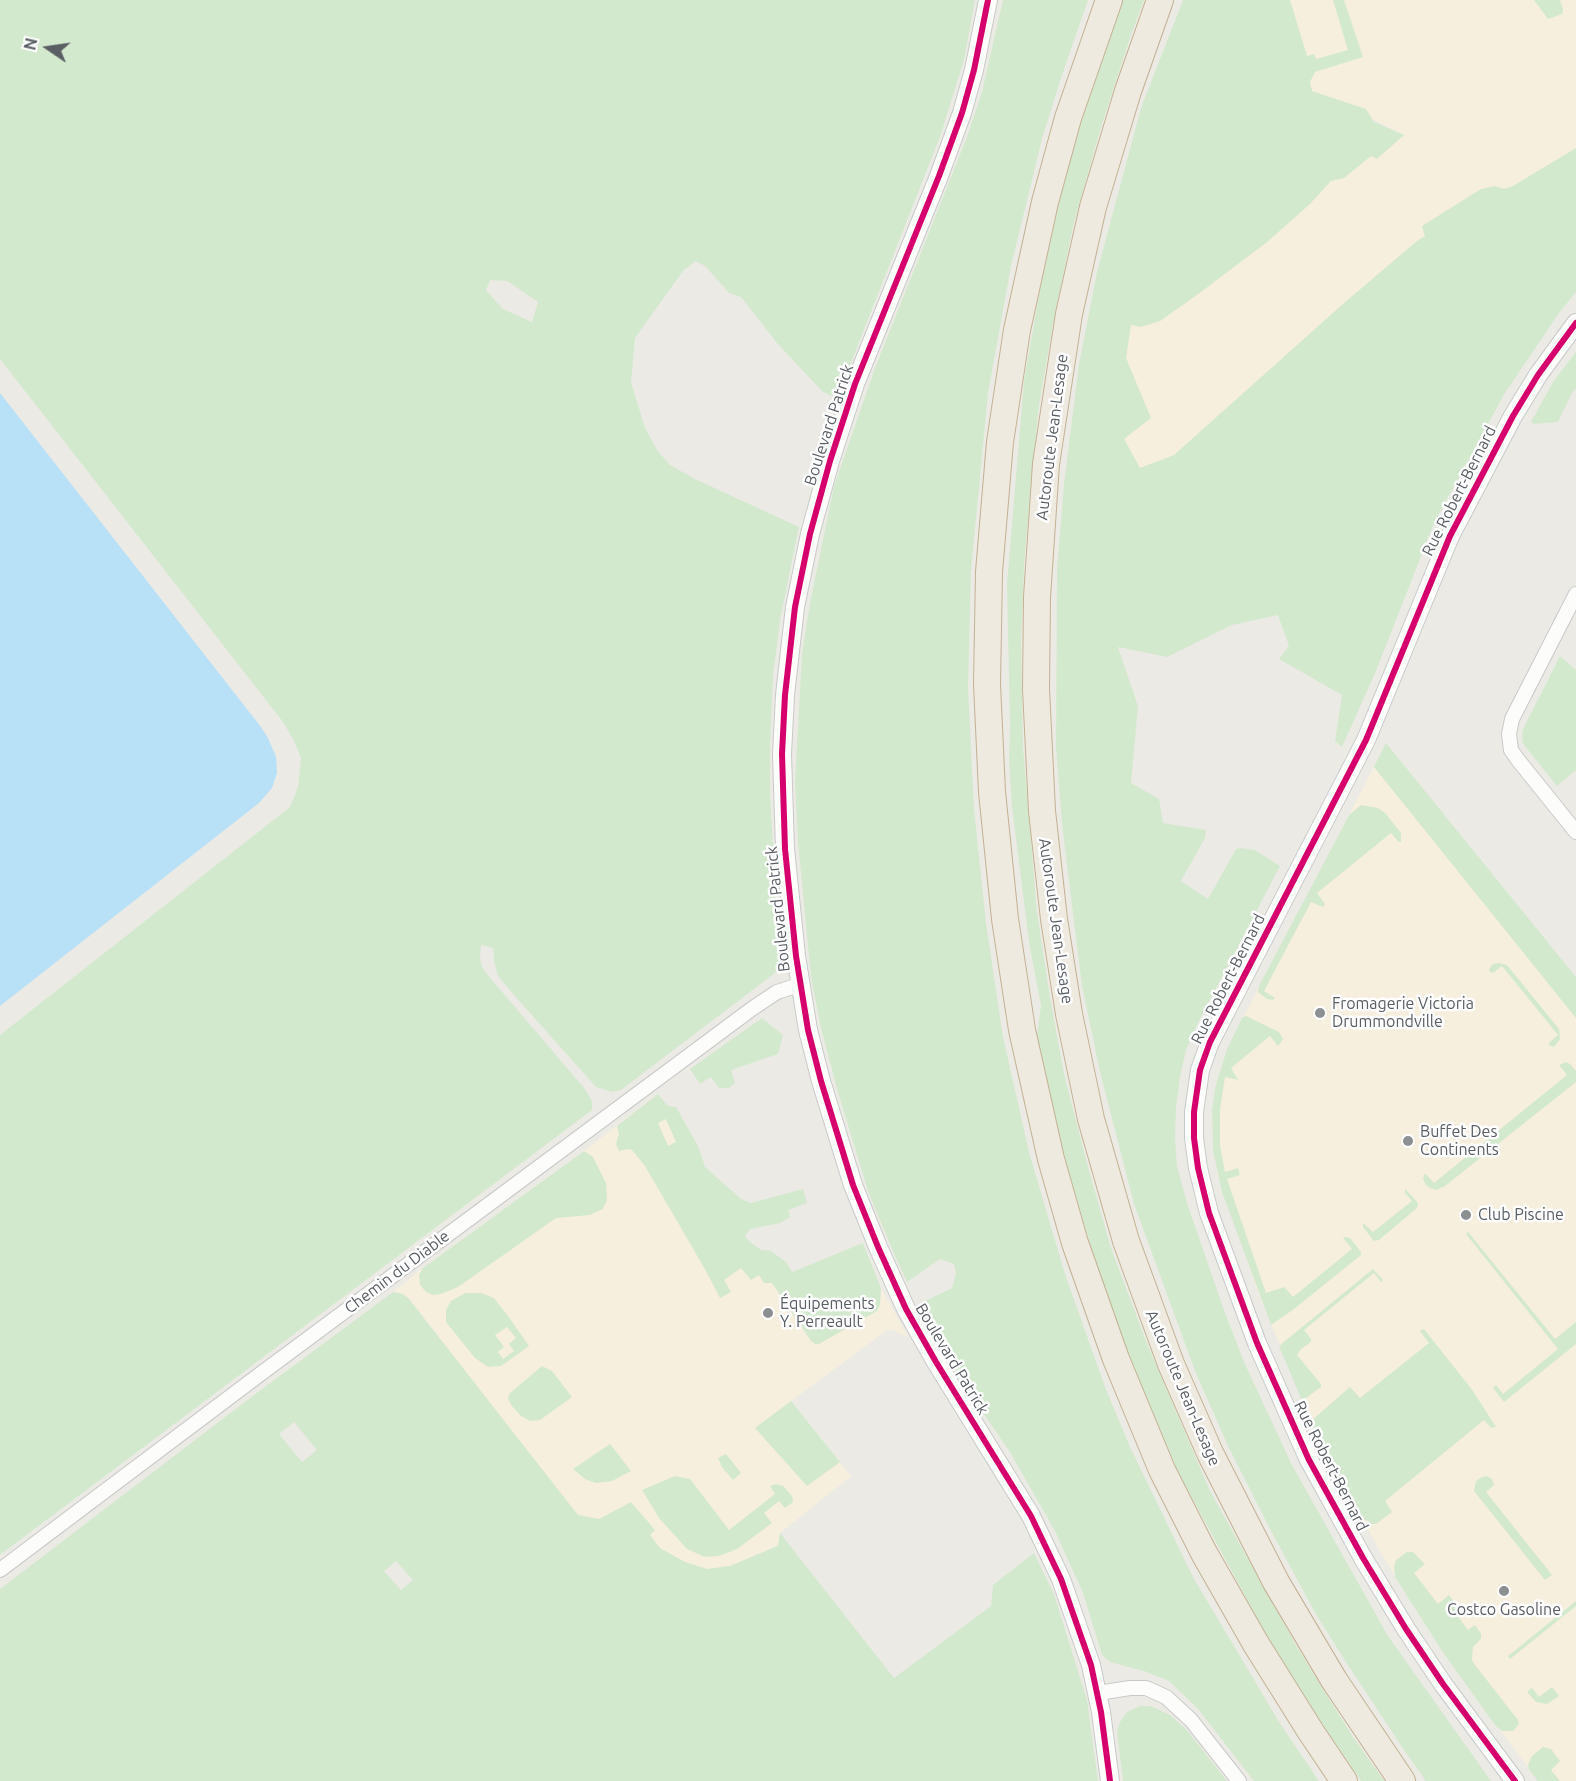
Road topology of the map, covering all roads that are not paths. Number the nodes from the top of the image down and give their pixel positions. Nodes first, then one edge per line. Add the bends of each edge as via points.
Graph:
1 (988, 0) edge
2 (1108, 0) edge
3 (1160, 0) edge
4 (1576, 322) edge
5 (1576, 594) edge
6 (1576, 832) edge
7 (799, 985) junction
8 (0, 1570) edge
9 (1098, 1693) junction
10 (1110, 1781) edge
11 (1239, 1781) edge
12 (1344, 1781) edge
13 (1402, 1781) edge
14 (1515, 1781) edge

1 - 7 street, Boulevard Patrick via 962,113 855,384 820,493 803,566 790,648 782,754 785,849
2 - 12 highway via 1068,118 1042,212 1017,330 1002,431 991,550 987,662 992,792 1006,927 1029,1064 1051,1159 1122,1375 1166,1478 1220,1582
3 - 13 highway, Autoroute Jean-Lesage via 1123,106 1088,228 1061,357 1046,464 1036,681 1041,800 1054,919 1091,1119 1126,1241 1170,1364 1218,1471 1288,1604
4 - 14 street, Rue Robert-Bernard via 1513,416 1446,543 1370,731 1210,1042 1200,1070 1194,1112 1197,1168 1209,1213 1257,1343 1305,1451 1406,1629
5 - 6 street via 1512,719 1509,734 1511,750
7 - 8 street, Chemin du Diable via 777,992 753,1008
7 - 9 street, Boulevard Patrick via 849,1173 878,1247 920,1334 1041,1536 1077,1621
9 - 10 street, Boulevard Patrick
9 - 11 street via 1146,1688 1166,1697 1191,1720

